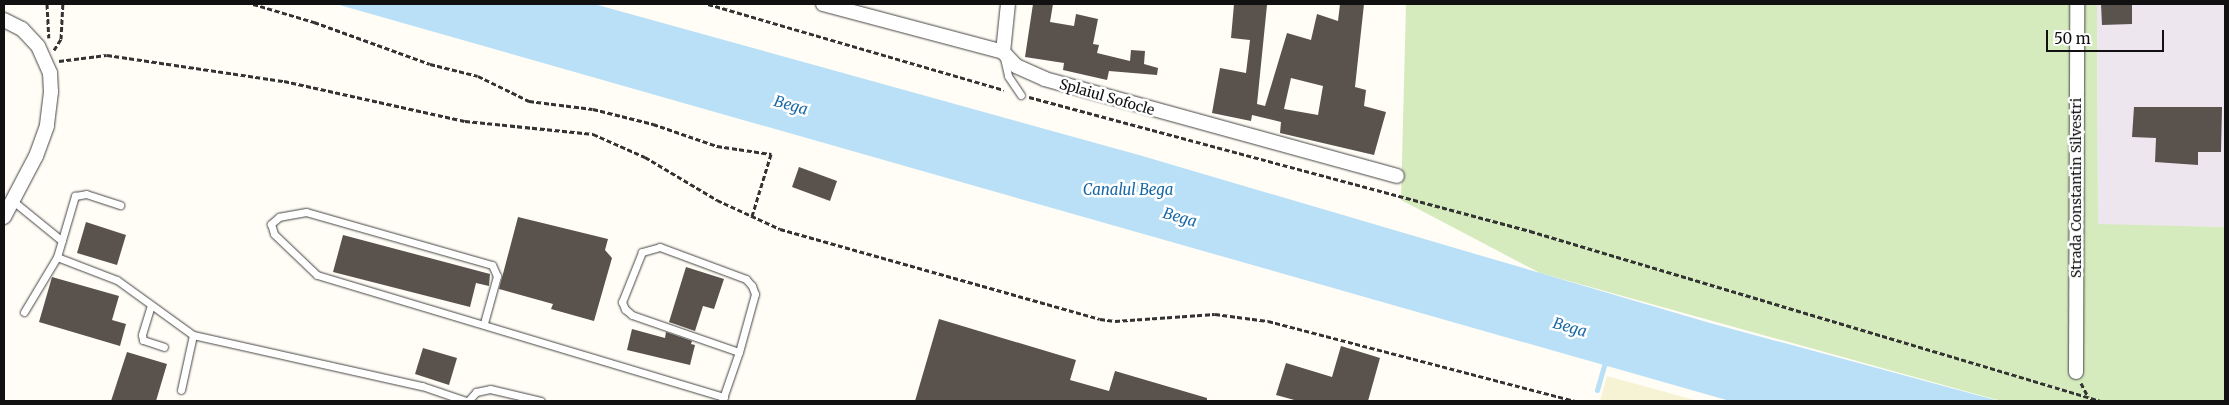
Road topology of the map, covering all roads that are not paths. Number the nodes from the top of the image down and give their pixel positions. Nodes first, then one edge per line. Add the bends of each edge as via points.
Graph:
1 (823, 4) edge
2 (1008, 4) edge
3 (2077, 4) edge
4 (4, 20) edge
5 (1003, 52) junction
6 (1021, 95) road end
7 (1397, 176) dead end
8 (13, 201) junction
9 (120, 204) dead end
10 (4, 217) edge
11 (62, 241) junction
12 (57, 257) junction
13 (151, 305) junction
14 (24, 312) dead end
15 (484, 323) junction
16 (193, 335) junction
17 (164, 347) dead end
18 (739, 352) junction
19 (2076, 372) dead end
20 (181, 390) dead end
21 (723, 399) edge
22 (467, 401) edge
23 (541, 401) edge

1 - 5 street, Splaiul Sofocle
2 - 5 street
3 - 19 street, Strada Constantin Silvestri
4 - 8 street via 32,38 44,57 52,92 47,126
5 - 6 lane via 1008,76
5 - 7 street, Splaiul Sofocle via 1016,66 1045,79
8 - 10 street
8 - 11 lane
9 - 11 lane via 86,194 75,196
11 - 12 lane
12 - 13 lane via 117,280
12 - 14 lane
13 - 16 lane
13 - 17 lane via 143,340
15 - 15 lane via 317,275 274,234 271,224 279,217 306,212 492,265 497,276
15 - 21 lane
16 - 20 lane
16 - 22 lane via 422,386
18 - 18 lane via 754,294 746,279 660,247 642,252 622,302 625,309 632,315
18 - 21 lane
22 - 23 lane via 476,392 490,389

